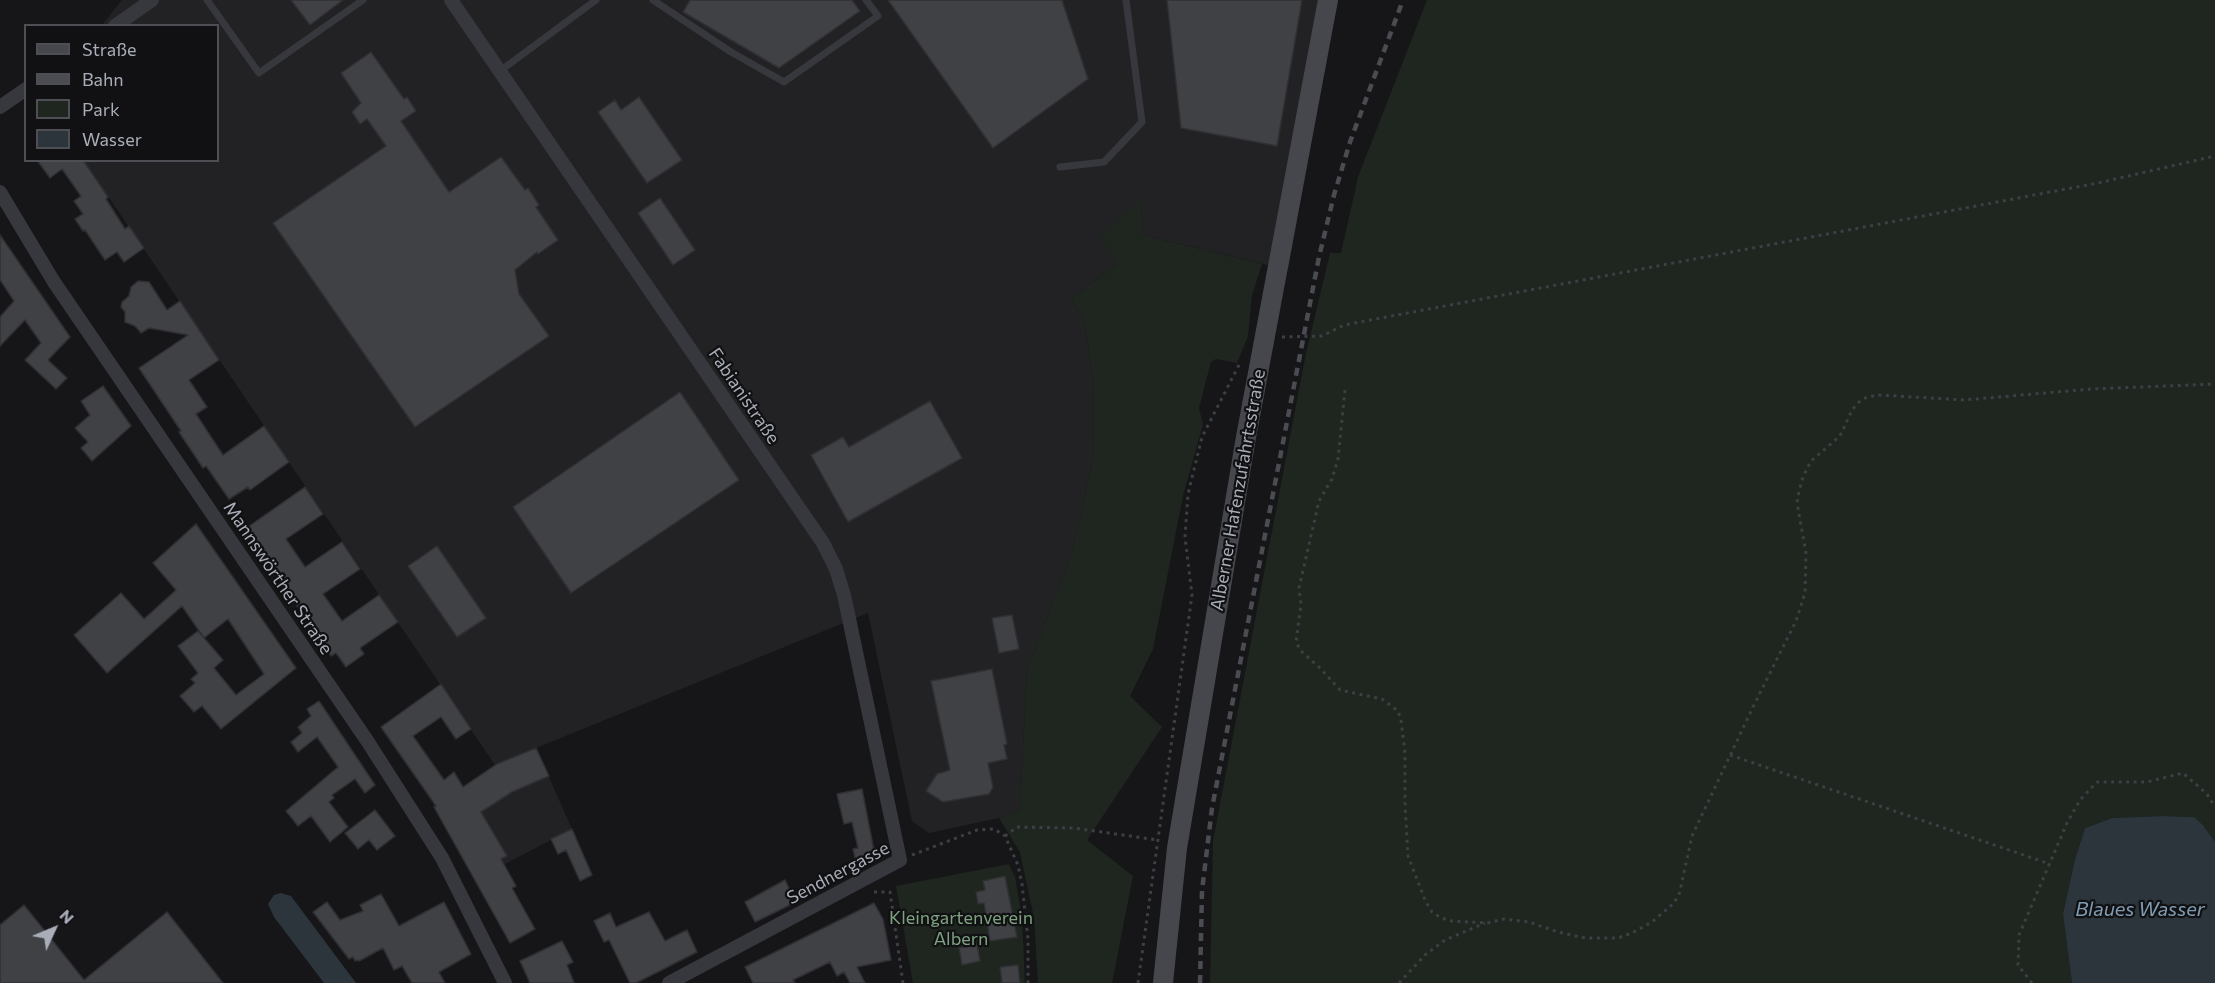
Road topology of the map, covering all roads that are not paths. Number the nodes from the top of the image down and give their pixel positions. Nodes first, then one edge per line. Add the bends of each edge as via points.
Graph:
1 (152, 0) edge
2 (207, 0) edge
3 (363, 0) edge
4 (451, 0) edge
5 (596, 0) edge
6 (653, 0) edge
7 (866, 0) edge
8 (1126, 0) edge
9 (1328, 0) edge
10 (119, 24) edge
11 (500, 71) junction
12 (24, 90) edge
13 (0, 107) edge
14 (1060, 167) dead end
15 (2, 200) edge
16 (900, 860) joint
17 (506, 983) edge
18 (669, 983) edge
19 (1163, 983) edge

1 - 10 street
2 - 3 lane via 259,73
4 - 11 street, Fabianistraße
5 - 11 lane
6 - 7 lane via 784,82 878,16
8 - 14 lane via 1142,122 1104,162
9 - 19 main road, Alberner Hafenzufahrtsstraße via 1246,436 1177,848
11 - 16 street, Fabianistraße via 823,543 844,595
12 - 13 street
15 - 17 street, Mannswörther Straße via 430,838
16 - 18 street, Sendnergasse

